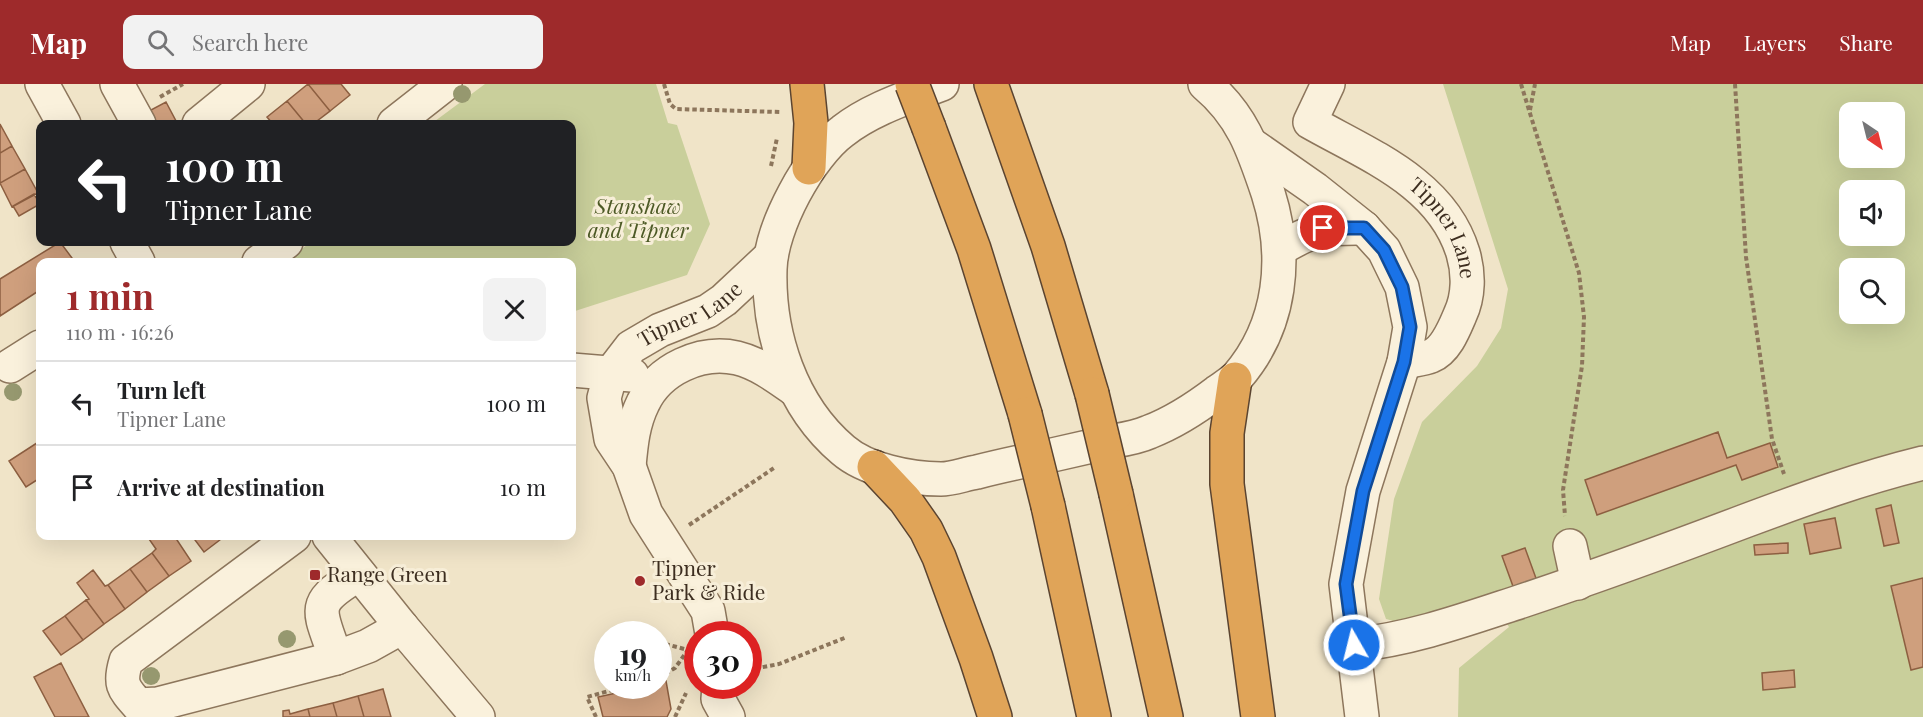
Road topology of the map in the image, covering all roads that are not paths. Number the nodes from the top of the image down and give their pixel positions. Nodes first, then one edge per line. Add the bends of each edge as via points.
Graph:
1 (42, 84) edge
2 (117, 84) edge
3 (248, 84) edge
4 (445, 84) edge
5 (807, 84) edge
6 (912, 84) edge
7 (942, 84) edge
8 (1205, 84) edge
9 (1328, 84) edge
10 (995, 93) edge
11 (62, 120) edge
12 (137, 120) edge
13 (204, 120) edge
14 (399, 120) edge
15 (1252, 145) junction
16 (809, 168) junction
17 (1364, 228) junction
18 (281, 246) edge
19 (1280, 249) junction
20 (771, 256) junction
21 (264, 258) edge
22 (36, 351) edge
23 (1404, 362) junction
24 (10, 366) dead end
25 (576, 370) edge
26 (611, 373) junction
27 (791, 379) junction
28 (1235, 379) junction
29 (1923, 462) edge
30 (629, 466) junction
31 (874, 467) junction
32 (289, 540) edge
33 (332, 540) edge
34 (1570, 546) road end
35 (359, 574) junction
36 (1578, 583) junction
37 (710, 621) edge
38 (402, 627) junction
39 (1354, 645) junction
40 (336, 658) junction
41 (478, 717) edge
42 (995, 717) edge
43 (1094, 717) edge
44 (1166, 717) edge
45 (1258, 717) edge
46 (1362, 717) edge

1 - 11 street
2 - 12 street
3 - 13 street
4 - 14 street
5 - 16 highway via 811,123
6 - 43 highway, bridge via 974,249 1025,414
7 - 16 street via 878,110 842,132
8 - 15 street via 1239,120
9 - 23 street, Tipner Lane via 1310,122 1407,178 1439,206 1459,238 1468,268 1465,304 1450,338 1433,356
10 - 44 highway, bridge via 1048,246 1092,394
15 - 17 street
15 - 19 street via 1272,206
16 - 20 street via 787,210
17 - 19 street via 1323,228
17 - 23 street via 1384,250 1402,287 1410,327
18 - 21 street
19 - 28 street via 1271,318 1254,353
20 - 26 street, Tipner Lane via 708,311 660,330 631,347
20 - 27 street via 769,294 780,350
22 - 24 street
23 - 39 street via 1363,491 1346,584
25 - 26 street, Tipner Lane
26 - 27 street, Tipner Lane via 634,375 687,339 714,335 737,339 765,351
26 - 30 street via 604,398 611,439
27 - 30 street, Tipner Lane via 737,358 708,357 686,363 663,376 644,401 633,430
27 - 31 street via 815,421 844,452
28 - 31 street via 1186,416 1146,434 944,479 908,477
28 - 45 highway via 1227,433 1227,484
29 - 36 street via 1856,480
30 - 37 street via 646,514 708,611
31 - 42 highway via 905,500 930,539
32 - 40 street via 126,661 121,678 126,692 138,705 158,705
33 - 35 street
34 - 36 street
35 - 38 street
35 - 40 street via 322,601 322,617
36 - 39 street via 1454,623 1382,642
38 - 40 street
38 - 41 street
39 - 46 street

